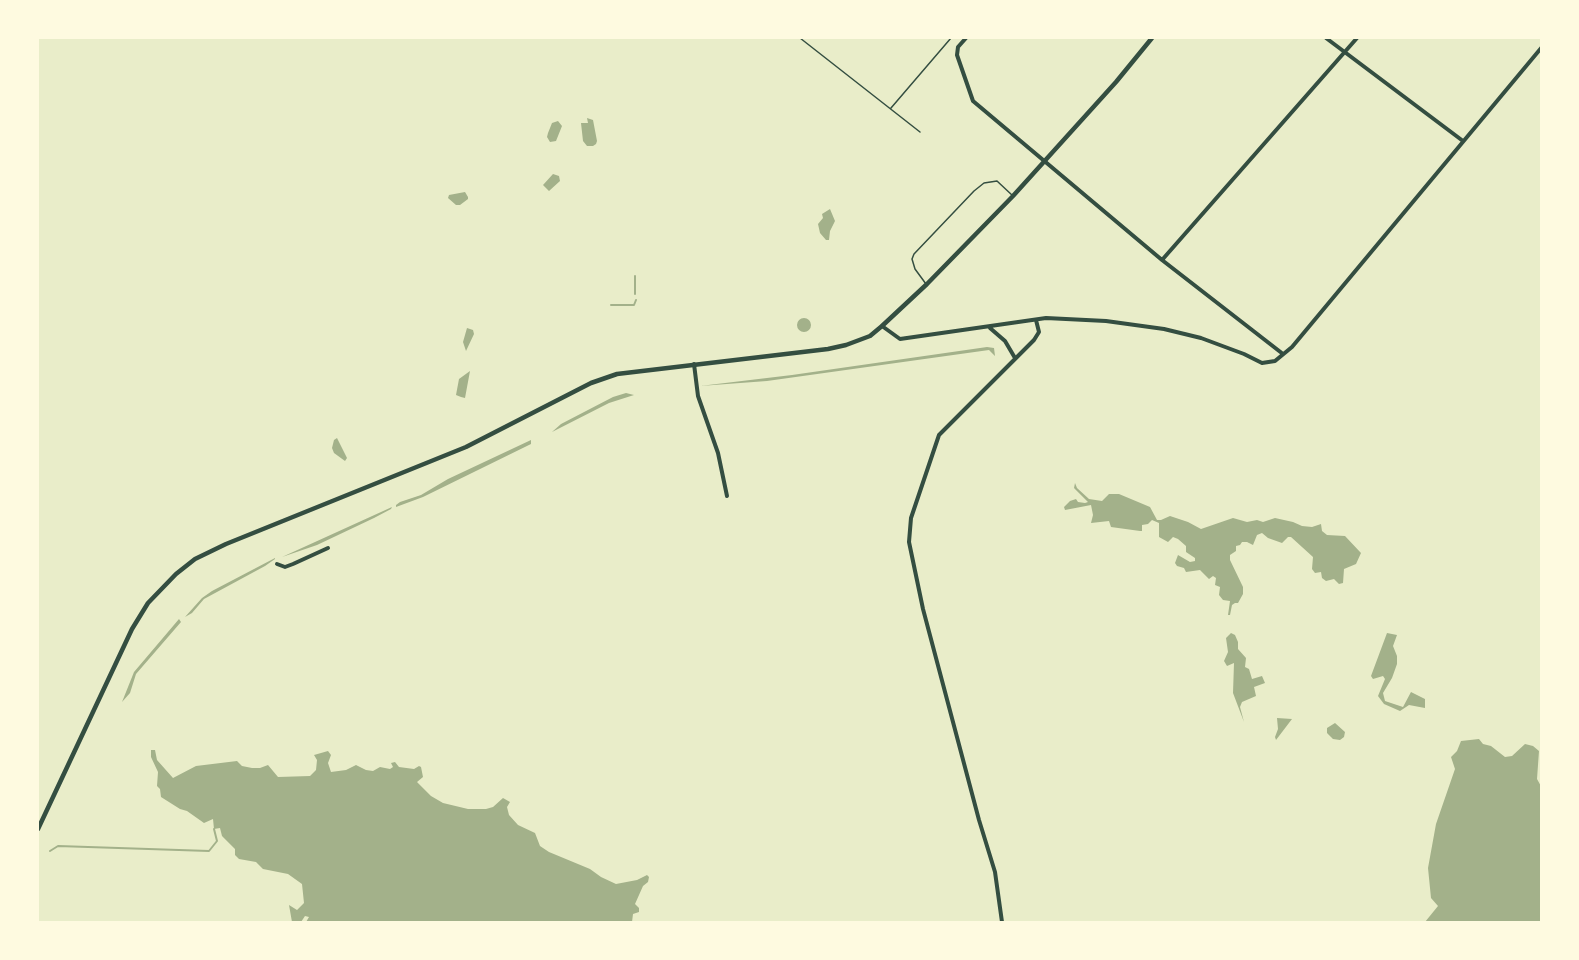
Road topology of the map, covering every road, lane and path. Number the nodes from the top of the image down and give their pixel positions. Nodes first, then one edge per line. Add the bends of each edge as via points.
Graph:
1 (800, 38) edge
2 (951, 38) edge
3 (966, 38) edge
4 (1152, 38) edge
5 (1326, 38) edge
6 (1357, 38) edge
7 (1542, 47) edge
8 (1345, 52) junction
9 (891, 108) junction
10 (920, 132) dead end
11 (1463, 141) junction
12 (1045, 162) junction
13 (1013, 196) junction
14 (1162, 260) junction
15 (927, 284) junction
16 (1036, 320) junction
17 (882, 326) junction
18 (990, 327) junction
19 (1283, 354) junction
20 (1015, 358) junction
21 (694, 364) junction
22 (727, 496) dead end
23 (328, 548) dead end
24 (276, 564) dead end
25 (38, 829) edge
26 (1002, 922) edge

1 - 9 path
2 - 9 path
3 - 12 street via 957,47 957,55 973,101
4 - 12 street
5 - 8 street
6 - 8 street
7 - 11 street
8 - 11 street
8 - 14 street
9 - 10 path
11 - 19 street
12 - 13 street
12 - 14 street
13 - 15 street
13 - 15 lane via 997,181 984,183 974,191 914,254 915,269
14 - 19 street
15 - 17 street
16 - 18 street
16 - 19 street via 1072,319 1164,329 1201,338 1262,363 1275,361
16 - 20 street via 1039,332
17 - 18 street via 900,339
17 - 21 street via 858,341 828,349
18 - 20 street
20 - 26 street via 939,435 911,518 909,542 923,609 995,872
21 - 22 street via 698,396 718,453
21 - 25 street via 616,374 591,383 466,447 195,559 148,603 132,629
23 - 24 street via 285,567

